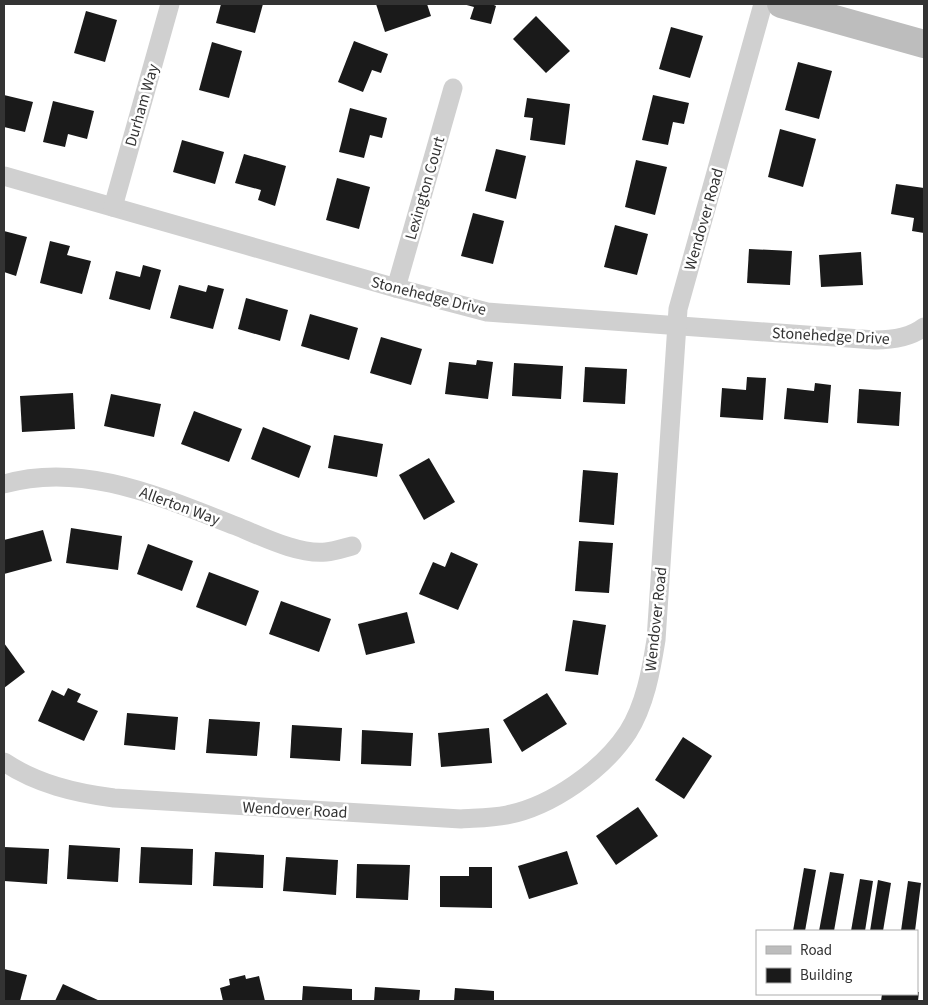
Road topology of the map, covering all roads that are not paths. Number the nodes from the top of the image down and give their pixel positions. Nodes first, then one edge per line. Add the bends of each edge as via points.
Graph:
1 (170, 4) edge
2 (763, 4) edge
3 (781, 4) edge
4 (924, 44) edge
5 (453, 88) dead end
6 (4, 176) edge
7 (113, 207) junction
8 (396, 288) junction
9 (676, 325) junction
10 (924, 328) edge
11 (4, 484) edge
12 (352, 546) dead end
13 (4, 762) edge

1 - 7 street, Durham Way
2 - 9 street, Wendover Road via 678,308
3 - 4 street
5 - 8 street, Lexington Court
6 - 7 street, Stonehedge Drive
7 - 8 street, Stonehedge Drive
8 - 9 street, Stonehedge Drive via 487,312
9 - 10 street, Stonehedge Drive via 875,340 896,340
9 - 13 street, Wendover Road via 656,640 651,671 642,702 628,731 586,776 551,800 507,815 461,819 114,798 81,794 50,785
11 - 12 street, Allerton Way via 63,478 120,485 163,497 296,549 325,552

